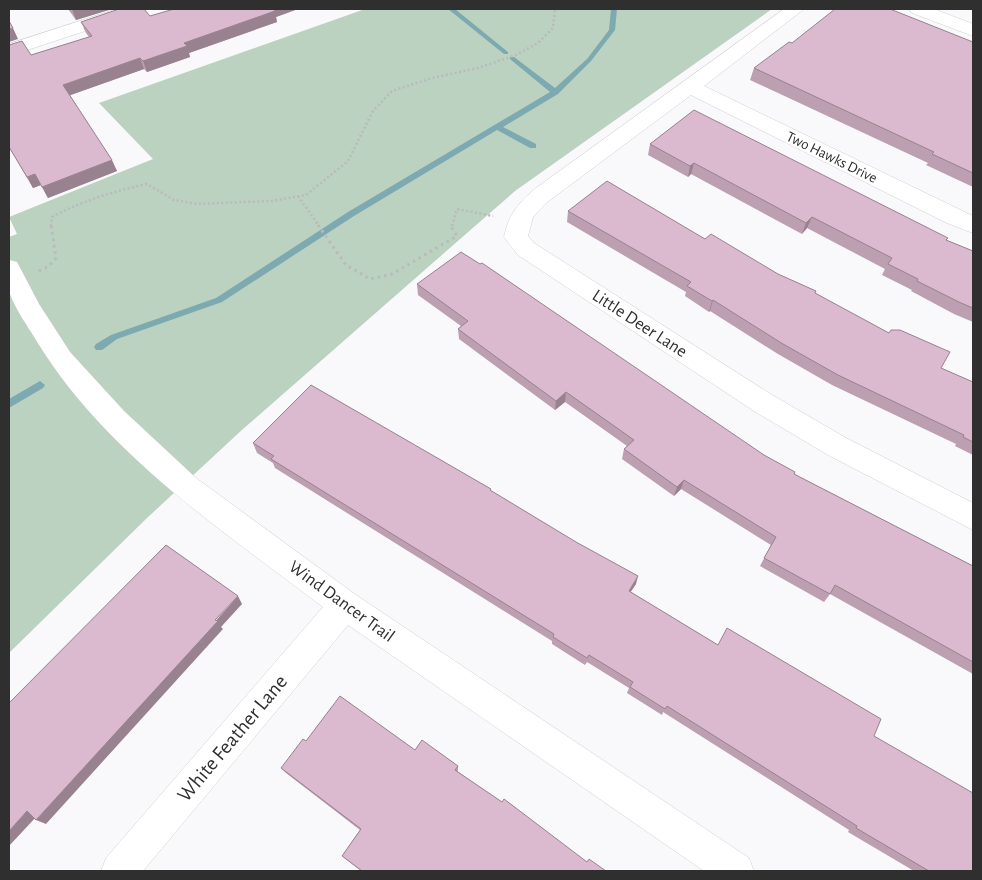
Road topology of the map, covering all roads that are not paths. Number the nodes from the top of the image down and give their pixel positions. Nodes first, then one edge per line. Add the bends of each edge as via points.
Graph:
1 (134, 9) edge
2 (795, 9) edge
3 (918, 9) edge
4 (973, 30) edge
5 (9, 50) edge
6 (691, 87) junction
7 (973, 225) edge
8 (12, 274) edge
9 (973, 516) edge
10 (345, 605) junction
11 (119, 871) edge
12 (736, 871) edge

1 - 5 street
2 - 6 street
3 - 4 street
6 - 7 street, Two Hawks Drive
6 - 9 street, Little Deer Lane via 544,192 527,207 518,222 516,237 526,249 755,398 838,447
8 - 10 street, Wind Dancer Trail via 61,359 114,418 186,487
10 - 11 street, White Feather Lane
10 - 12 street, Wind Dancer Trail

